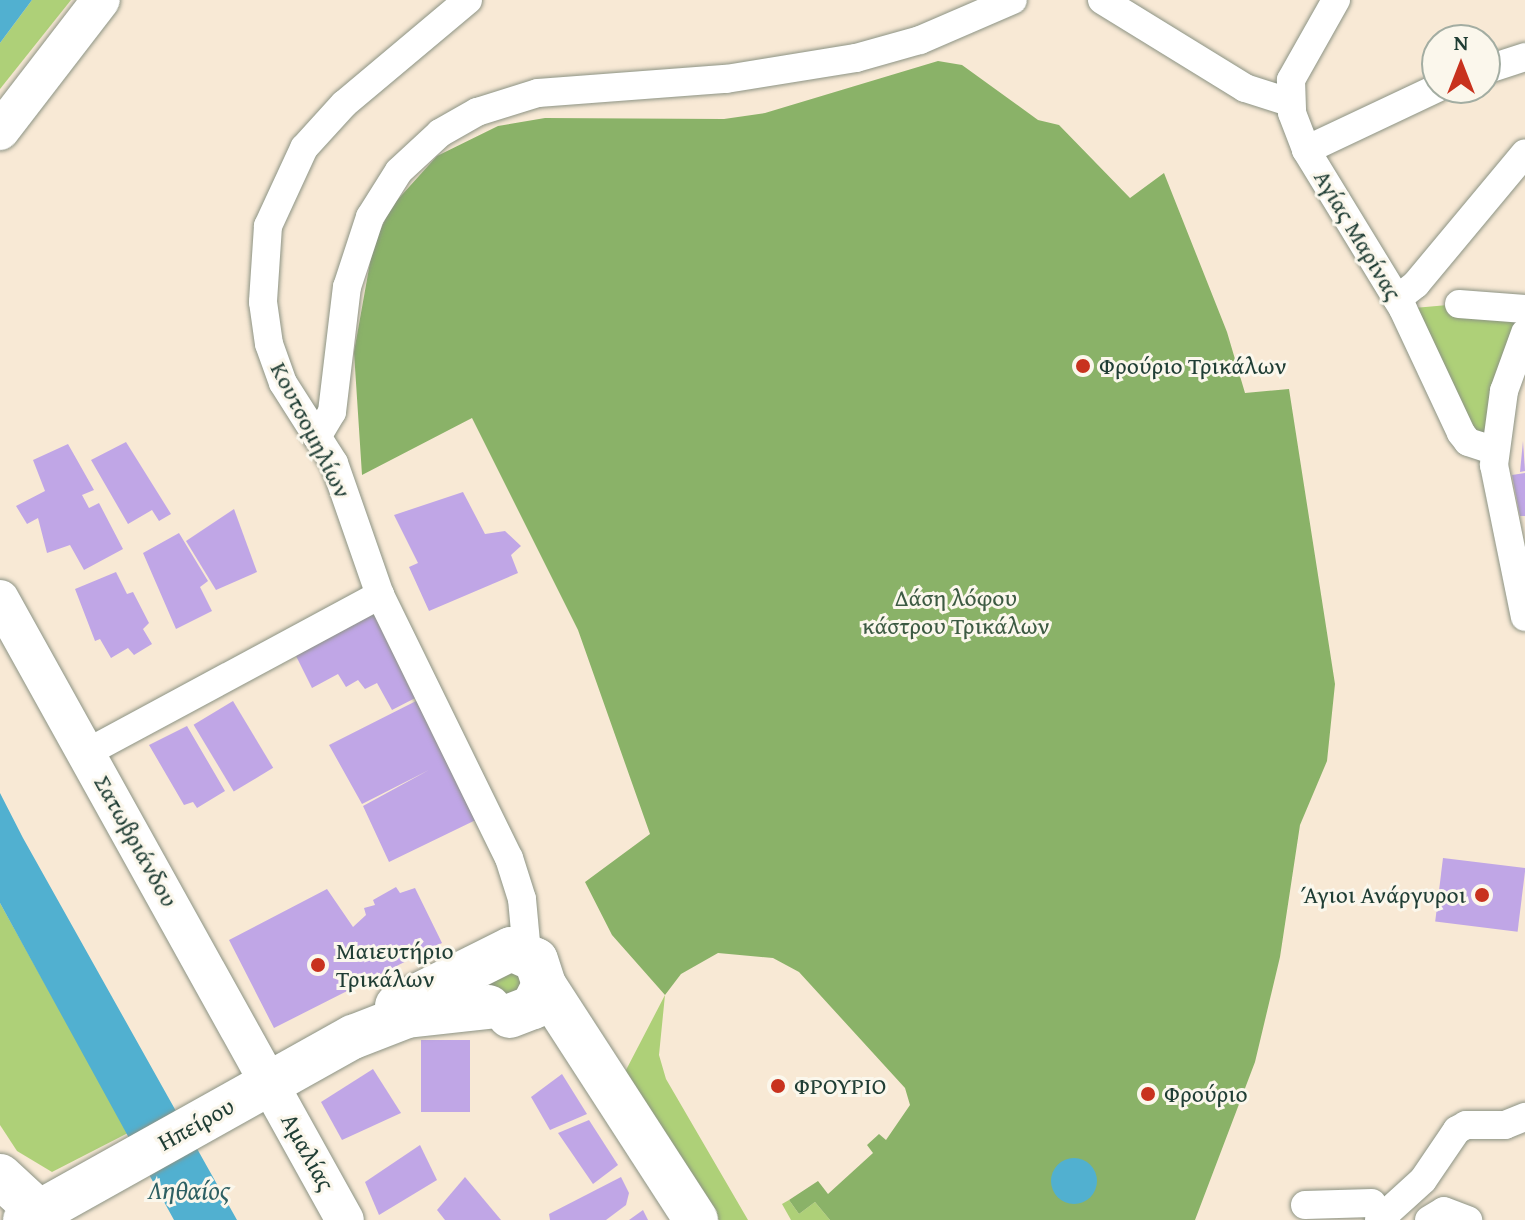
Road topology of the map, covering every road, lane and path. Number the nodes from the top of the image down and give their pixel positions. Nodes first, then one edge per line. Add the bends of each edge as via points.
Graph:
1 (101, 0) edge
2 (1013, 0) edge
3 (1102, 0) edge
4 (1336, 0) edge
5 (460, 3) edge
6 (1127, 10) edge
7 (1525, 57) edge
8 (1501, 65) edge
9 (1421, 96) edge
10 (1289, 102) junction
11 (0, 131) edge
12 (1306, 150) junction
13 (1525, 153) edge
14 (1397, 299) junction
15 (1459, 304) dead end
16 (1525, 309) edge
17 (1525, 333) edge
18 (317, 437) junction
19 (1495, 451) junction
20 (380, 595) junction
21 (0, 599) edge
22 (1525, 617) edge
23 (88, 752) junction
24 (521, 965) junction
25 (500, 1012) junction
26 (353, 1037) junction
27 (603, 1072) junction
28 (257, 1091) junction
29 (1525, 1117) edge
30 (0, 1176) edge
31 (1305, 1205) dead end
32 (46, 1211) edge
33 (1381, 1211) edge
34 (345, 1220) edge
35 (696, 1220) edge
36 (1429, 1220) edge
37 (1468, 1220) edge

1 - 11 street
2 - 18 street via 932,35 856,58 726,79 538,93 477,112 440,133 399,171 370,217 347,287 332,412
3 - 6 street
4 - 10 street via 1291,80
5 - 18 street, Κουτσομηλίων via 321,126 290,170 274,208 262,277 267,333 283,383
6 - 10 street via 1260,96
7 - 8 street
9 - 12 street
10 - 12 street, Αγίας Μαρίνας
12 - 14 street, Αγίας Μαρίνας
13 - 14 street via 1416,284
14 - 19 street, Αγίας Μαρίνας via 1461,433 1468,442
15 - 16 street
17 - 19 street via 1504,391
18 - 20 street, Κουτσομηλίων via 341,479
19 - 22 street via 1496,483
20 - 23 street
20 - 24 street, Κουτσομηλίων via 500,836 522,899
21 - 23 street, Σατωβριάνδου
23 - 28 street, Σατωβριάνδου
24 - 25 main road via 533,1007
24 - 25 main road via 478,982
24 - 26 main road, Ηπείρου via 384,1013
24 - 27 main road
25 - 26 main road, Ηπείρου via 407,1016
25 - 27 main road via 556,1030
26 - 28 main road, Ηπείρου
27 - 35 main road
28 - 32 main road, Ηπείρου
28 - 34 street, Αμαλίας
29 - 33 street via 1505,1125 1466,1125 1457,1130 1423,1180
30 - 32 main road, Ηπείρου
31 - 33 street
36 - 37 street via 1444,1211

